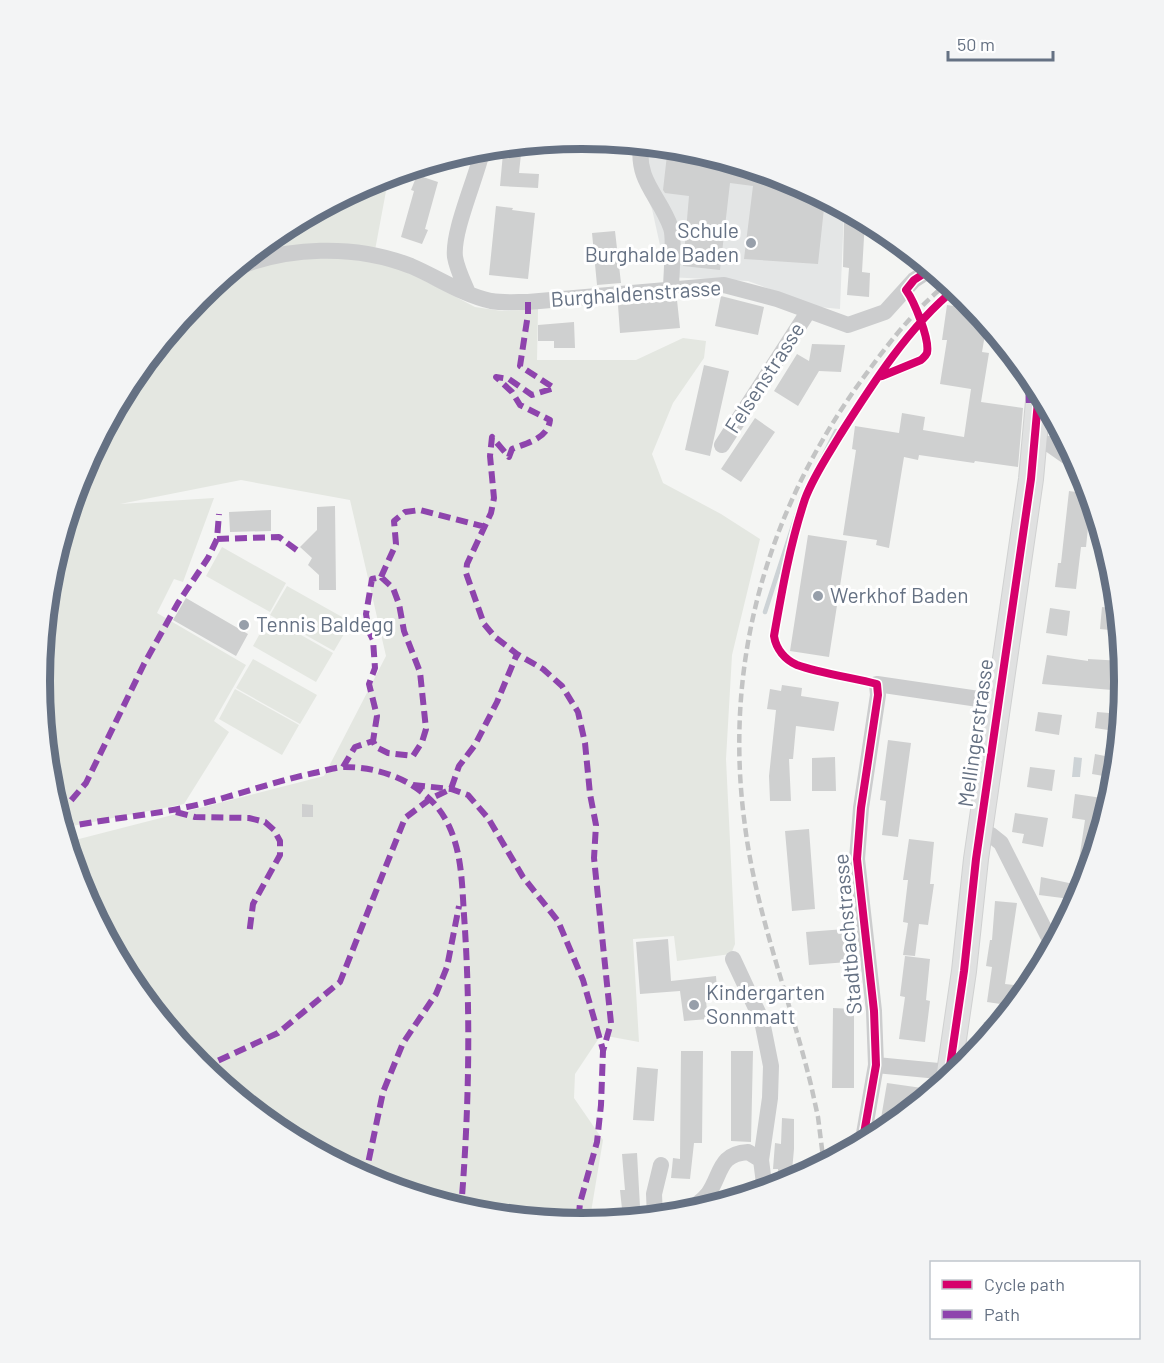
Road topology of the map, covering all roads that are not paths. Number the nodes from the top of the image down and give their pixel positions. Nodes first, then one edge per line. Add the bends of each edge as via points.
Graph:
1 (640, 153) edge
2 (480, 159) edge
3 (254, 262) edge
4 (924, 274) edge
5 (671, 290) junction
6 (468, 292) junction
7 (808, 312) junction
8 (1038, 407) edge
9 (1035, 444) junction
10 (722, 445) dead end
11 (1064, 454) edge
12 (999, 702) junction
13 (980, 831) junction
14 (1049, 938) edge
15 (733, 959) dead end
16 (876, 1065) junction
17 (950, 1066) edge
18 (941, 1075) edge
19 (864, 1133) edge
20 (760, 1160) junction
21 (661, 1165) dead end
22 (764, 1182) edge
23 (704, 1200) edge
24 (655, 1209) edge

1 - 5 street via 647,184 672,229
2 - 6 street via 455,250
3 - 6 street, Burghaldenstrasse via 288,254 350,252 408,265
4 - 7 street, Burghaldenstrasse via 885,312 848,325
5 - 6 street, Burghaldenstrasse via 520,302 493,301
5 - 7 street, Burghaldenstrasse via 724,285
7 - 10 street, Felsenstrasse
8 - 9 main road, Mellingerstrasse
9 - 11 street via 1049,444
9 - 12 main road, Mellingerstrasse
12 - 13 main road, Mellingerstrasse
12 - 16 street, Stadtbachstrasse via 878,684 857,859
13 - 14 street via 1001,843
13 - 17 main road, Mellingerstrasse
15 - 20 street via 762,1021 771,1066
16 - 18 street
16 - 19 street, Stadtbachstrasse
20 - 22 street
20 - 23 street via 748,1152 731,1155
21 - 24 street

